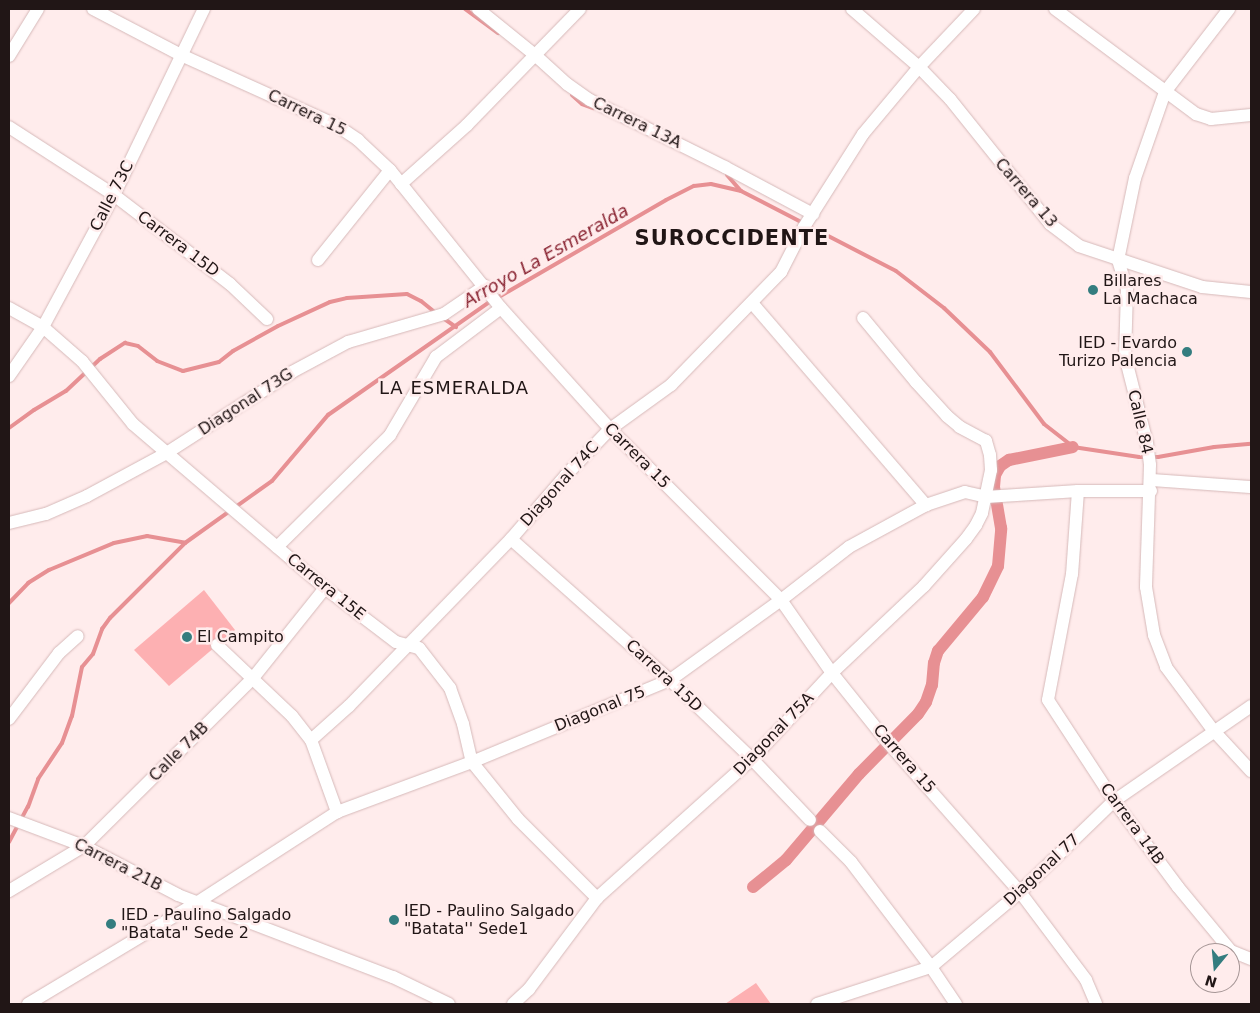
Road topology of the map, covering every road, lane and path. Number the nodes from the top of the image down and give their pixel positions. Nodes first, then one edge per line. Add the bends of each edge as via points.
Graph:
1 (38, 9) edge
2 (93, 9) edge
3 (204, 9) edge
4 (478, 9) edge
5 (580, 9) edge
6 (852, 9) edge
7 (974, 9) edge
8 (1055, 9) edge
9 (1229, 9) edge
10 (181, 55) junction
11 (9, 56) edge
12 (534, 56) junction
13 (919, 67) junction
14 (1165, 92) junction
15 (1251, 115) edge
16 (9, 127) edge
17 (390, 170) junction
18 (401, 184) junction
19 (114, 195) junction
20 (809, 220) junction
21 (318, 260) dead end
22 (1118, 260) junction
23 (486, 287) junction
24 (1251, 292) edge
25 (752, 303) junction
26 (500, 306) junction
27 (9, 308) edge
28 (863, 318) dead end
29 (267, 319) dead end
30 (43, 327) junction
31 (9, 376) edge
32 (610, 429) junction
33 (166, 454) junction
34 (1151, 485) junction
35 (1251, 487) edge
36 (1078, 491) junction
37 (992, 496) junction
38 (926, 505) junction
39 (9, 523) edge
40 (511, 539) junction
41 (277, 547) junction
42 (325, 588) junction
43 (781, 600) junction
44 (78, 636) dead end
45 (408, 644) junction
46 (217, 645) dead end
47 (832, 673) junction
48 (254, 678) junction
49 (670, 680) junction
50 (1251, 706) edge
51 (9, 718) edge
52 (1213, 730) junction
53 (311, 740) junction
54 (752, 759) junction
55 (472, 762) junction
56 (1251, 771) edge
57 (1114, 801) junction
58 (337, 812) junction
59 (810, 820) dead end
60 (18, 822) edge
61 (820, 831) dead end
62 (84, 846) junction
63 (9, 891) edge
64 (1020, 892) junction
65 (597, 898) junction
66 (198, 902) junction
67 (1251, 959) edge
68 (931, 967) junction
69 (28, 1004) edge
70 (449, 1004) edge
71 (513, 1004) edge
72 (817, 1004) edge
73 (956, 1004) edge
74 (1096, 1004) edge

1 - 11 street
2 - 10 street, Carrera 15
3 - 10 street, Calle 73C
4 - 12 street, Carrera 13A
5 - 12 street
6 - 13 street, Carrera 13
7 - 13 street, Diagonal 74C
8 - 14 street
9 - 14 street, Calle 84
10 - 17 street, Carrera 15 via 336,125 358,140
10 - 19 street, Calle 73C
12 - 18 street via 468,125
12 - 20 street, Carrera 13A via 590,100
13 - 20 street, Diagonal 74C via 863,134
13 - 22 street, Carrera 13 via 950,99 1050,224 1079,246
14 - 15 street via 1196,114 1211,119
14 - 22 street, Calle 84 via 1135,178
16 - 19 street, Carrera 15D
17 - 18 street, Carrera 15
17 - 21 street
18 - 23 street, Carrera 15
19 - 29 street, Carrera 15D via 230,284
19 - 30 street, Calle 73C
20 - 25 street, Diagonal 74C via 781,272
22 - 24 street, Carrera 13 via 1202,287
22 - 34 street, Calle 84 via 1127,290 1125,356 1148,450
23 - 26 street, Carrera 15
23 - 33 street, Diagonal 73G via 439,315 348,342 292,372
25 - 32 street, Diagonal 74C via 672,385
25 - 38 street
26 - 32 street, Carrera 15
26 - 41 street via 436,357 390,435
27 - 30 street, Carrera 15E
28 - 37 street, Diagonal 75A via 947,416 986,441
30 - 31 street, Calle 73C
30 - 33 street, Carrera 15E via 84,363 133,424
32 - 40 street, Diagonal 74C
32 - 43 street, Carrera 15
33 - 39 street, Diagonal 73G via 88,496 46,514
33 - 41 street, Carrera 15E
34 - 35 street, Diagonal 75
34 - 36 street, Diagonal 75
34 - 52 street, Calle 84 via 1146,587 1154,635 1166,667
36 - 37 street, Diagonal 75
36 - 57 street, Carrera 14B via 1072,574 1048,700
37 - 38 street, Diagonal 75 via 966,492
37 - 47 street, Diagonal 75A via 966,540 924,586
38 - 43 street, Diagonal 75 via 849,547
40 - 45 street, Diagonal 74C
40 - 49 street, Carrera 15D
41 - 42 street, Carrera 15E
42 - 45 street, Carrera 15E via 396,642
42 - 48 street, Calle 74B
43 - 47 street, Carrera 15
43 - 49 street, Diagonal 75
44 - 51 street via 59,653
45 - 53 street, Diagonal 74C via 349,706
45 - 55 street, Carrera 15E via 419,648 450,688
46 - 48 street
47 - 54 street, Diagonal 75A
47 - 64 street, Carrera 15
48 - 53 street
48 - 62 street, Calle 74B
49 - 54 street, Carrera 15D
49 - 55 street, Diagonal 75
50 - 52 street, Diagonal 77
52 - 56 street, Calle 84
52 - 57 street, Diagonal 77
53 - 58 street
54 - 59 street, Carrera 15D
54 - 65 street, Diagonal 75A
55 - 58 street, Diagonal 75
55 - 65 street, Carrera 15E via 518,819
57 - 64 street, Diagonal 77
57 - 67 street, Carrera 14B via 1224,943 1231,951
58 - 66 street, Diagonal 75
60 - 62 street, Carrera 21B
61 - 68 street via 851,862
62 - 63 street, Calle 74B
62 - 66 street, Carrera 21B via 154,884
64 - 68 street, Diagonal 77
64 - 74 street, Carrera 15 via 1086,980
65 - 71 street, Diagonal 75A via 529,989
66 - 69 street, Diagonal 75
66 - 70 street, Carrera 21B via 393,977
68 - 72 street, Diagonal 77
68 - 73 street

